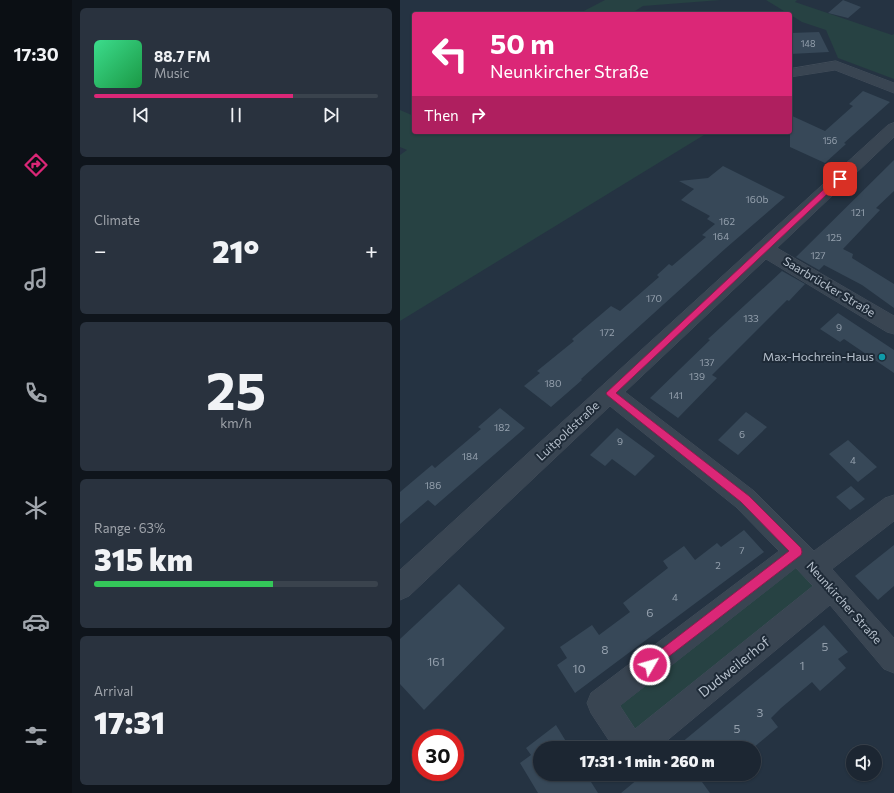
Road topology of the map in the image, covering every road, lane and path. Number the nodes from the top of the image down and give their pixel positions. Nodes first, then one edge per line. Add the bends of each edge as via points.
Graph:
1 (792, 73) edge
2 (894, 88) edge
3 (894, 128) edge
4 (764, 249) junction
5 (894, 326) edge
6 (610, 393) junction
7 (894, 506) edge
8 (814, 569) junction
9 (400, 587) edge
10 (894, 659) edge
11 (626, 741) edge
12 (642, 741) edge

1 - 2 street via 836,65
3 - 4 street, Luitpoldstraße
4 - 5 street, Saarbrücker Straße
4 - 6 street, Luitpoldstraße
6 - 8 street, Neunkircher Straße via 745,499
6 - 9 street, Luitpoldstraße
7 - 8 street
8 - 10 street, Neunkircher Straße
8 - 11 street via 601,703
8 - 12 street, Dudweilerhof

